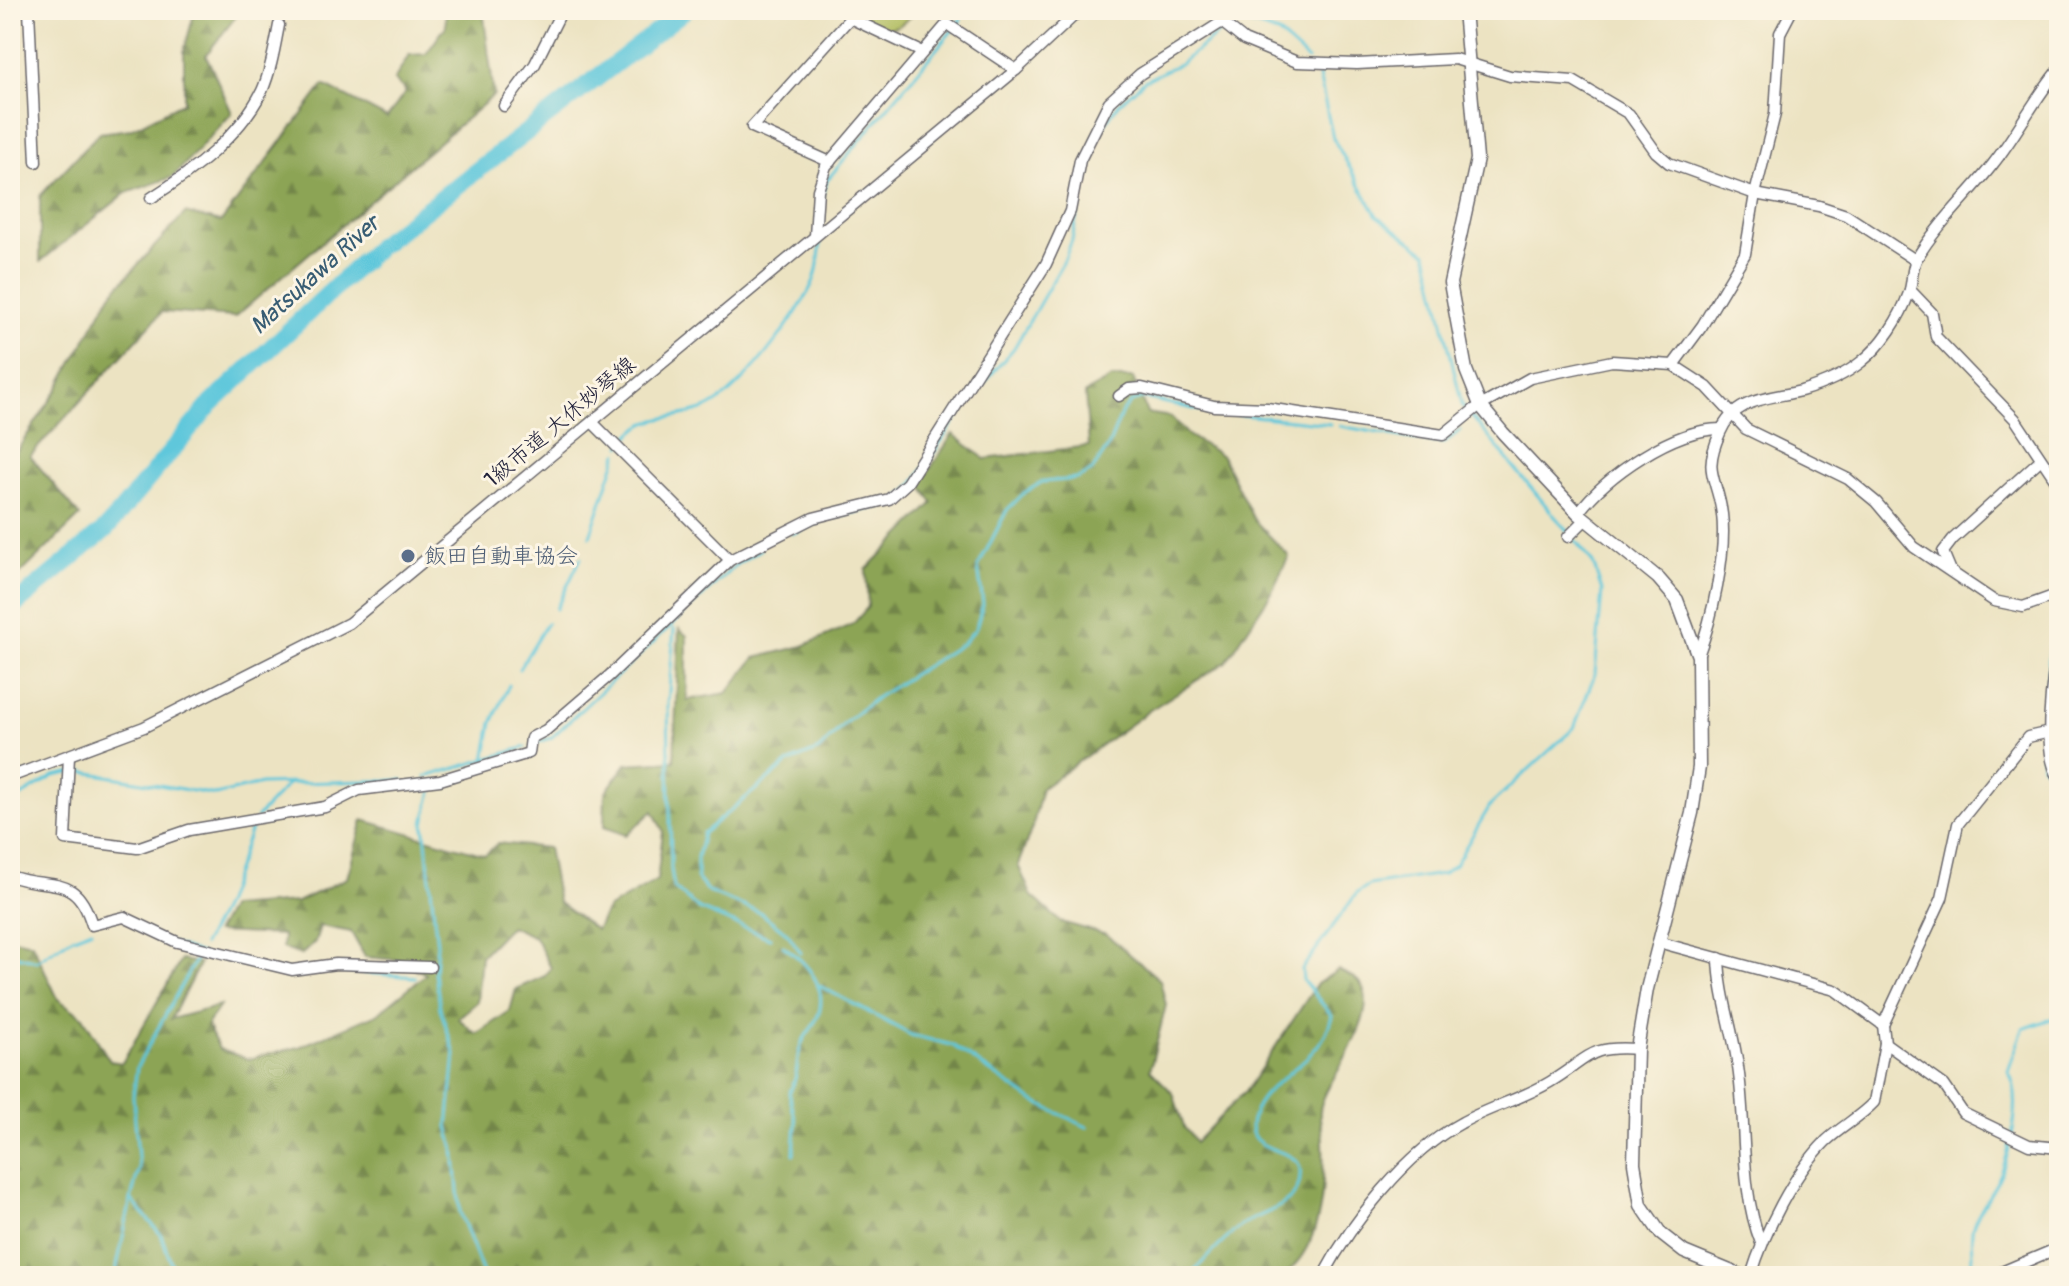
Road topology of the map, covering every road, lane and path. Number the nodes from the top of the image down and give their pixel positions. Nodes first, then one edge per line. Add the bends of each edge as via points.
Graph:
1 (29, 10) edge
2 (562, 10) edge
3 (1080, 10) edge
4 (1464, 10) edge
5 (1792, 10) edge
6 (1233, 19) edge
7 (279, 25) dead end
8 (922, 52) junction
9 (1470, 66) junction
10 (2059, 69) edge
11 (1016, 70) junction
12 (504, 106) dead end
13 (36, 162) dead end
14 (830, 162) junction
15 (1755, 194) junction
16 (151, 198) dead end
17 (815, 236) junction
18 (1915, 260) junction
19 (1910, 290) junction
20 (1673, 365) junction
21 (1119, 396) dead end
22 (1477, 407) junction
23 (1733, 412) junction
24 (592, 422) junction
25 (1721, 429) junction
26 (2040, 460) junction
27 (2058, 480) edge
28 (1581, 520) junction
29 (1568, 537) dead end
30 (730, 560) junction
31 (1952, 573) junction
32 (2059, 594) edge
33 (2059, 649) edge
34 (1698, 656) junction
35 (2050, 732) junction
36 (69, 761) junction
37 (10, 777) edge
38 (2059, 777) edge
39 (10, 876) edge
40 (1658, 942) junction
41 (1719, 958) junction
42 (430, 967) dead end
43 (1883, 1025) junction
44 (1885, 1043) junction
45 (1637, 1049) junction
46 (2059, 1148) edge
47 (2059, 1242) edge
48 (1761, 1243) junction
49 (1323, 1276) edge
50 (1742, 1276) edge
51 (1751, 1276) edge
52 (1992, 1276) edge

1 - 13 street
2 - 12 street via 535,64
3 - 11 street, 1級市道 大休妙琴線
4 - 9 street
5 - 15 street via 1780,33 1775,114
6 - 9 street via 1244,40 1305,62 1455,59
6 - 30 street via 1140,74 1109,102 1080,160 1070,211 1046,264 907,483 889,499 813,518
7 - 16 street via 262,91 244,116 189,174
8 - 11 street via 947,24
8 - 14 street
8 - 14 street via 850,18 752,127
9 - 15 street via 1510,76 1573,81 1629,114 1669,163
9 - 22 street via 1476,175 1450,283
10 - 18 street via 1996,160
11 - 17 street, 1級市道 大休妙琴線
14 - 17 street via 818,190
15 - 18 street via 1846,215
15 - 20 street via 1745,254
17 - 24 street, 1級市道 大休妙琴線
18 - 19 street
19 - 23 street via 1896,322 1861,362 1802,391 1752,400
19 - 26 street via 1932,313 1936,337 2015,419
20 - 22 street via 1612,361 1565,370 1530,378
20 - 23 street
21 - 22 street via 1142,388 1214,406 1267,408 1431,435 1443,435
22 - 28 street
23 - 25 street
23 - 31 street via 1746,429 1848,479 1876,502 1914,547
24 - 30 street
24 - 36 street, 1級市道 大休妙琴線 via 349,623
25 - 28 street via 1667,441 1590,497
25 - 34 street via 1710,475 1722,513 1722,548
26 - 27 street
26 - 31 street via 1953,539 1943,552
28 - 29 street
28 - 34 street via 1658,578 1677,600
30 - 36 street via 609,676 531,738 529,753 434,781 359,790 325,807 189,830 137,848 65,839
31 - 32 street via 2008,605 2040,604
33 - 35 street
34 - 40 street via 1699,767
35 - 38 street via 2053,769
35 - 43 street via 2028,737 1958,824 1942,898
36 - 37 street, 1級市道 大休妙琴線
39 - 42 street via 66,887 80,896 92,925 124,917 201,949 292,970 336,964
40 - 41 street
40 - 45 street
41 - 43 street via 1835,990
41 - 48 street via 1720,991 1739,1068 1747,1180
43 - 44 street
44 - 46 street via 1944,1085 1963,1113 2017,1140
44 - 48 street via 1874,1102 1826,1142
45 - 49 street via 1593,1051 1549,1083 1430,1142 1367,1208
45 - 50 street via 1634,1163 1641,1205 1661,1234 1684,1252
47 - 52 street via 2051,1251
48 - 51 street

